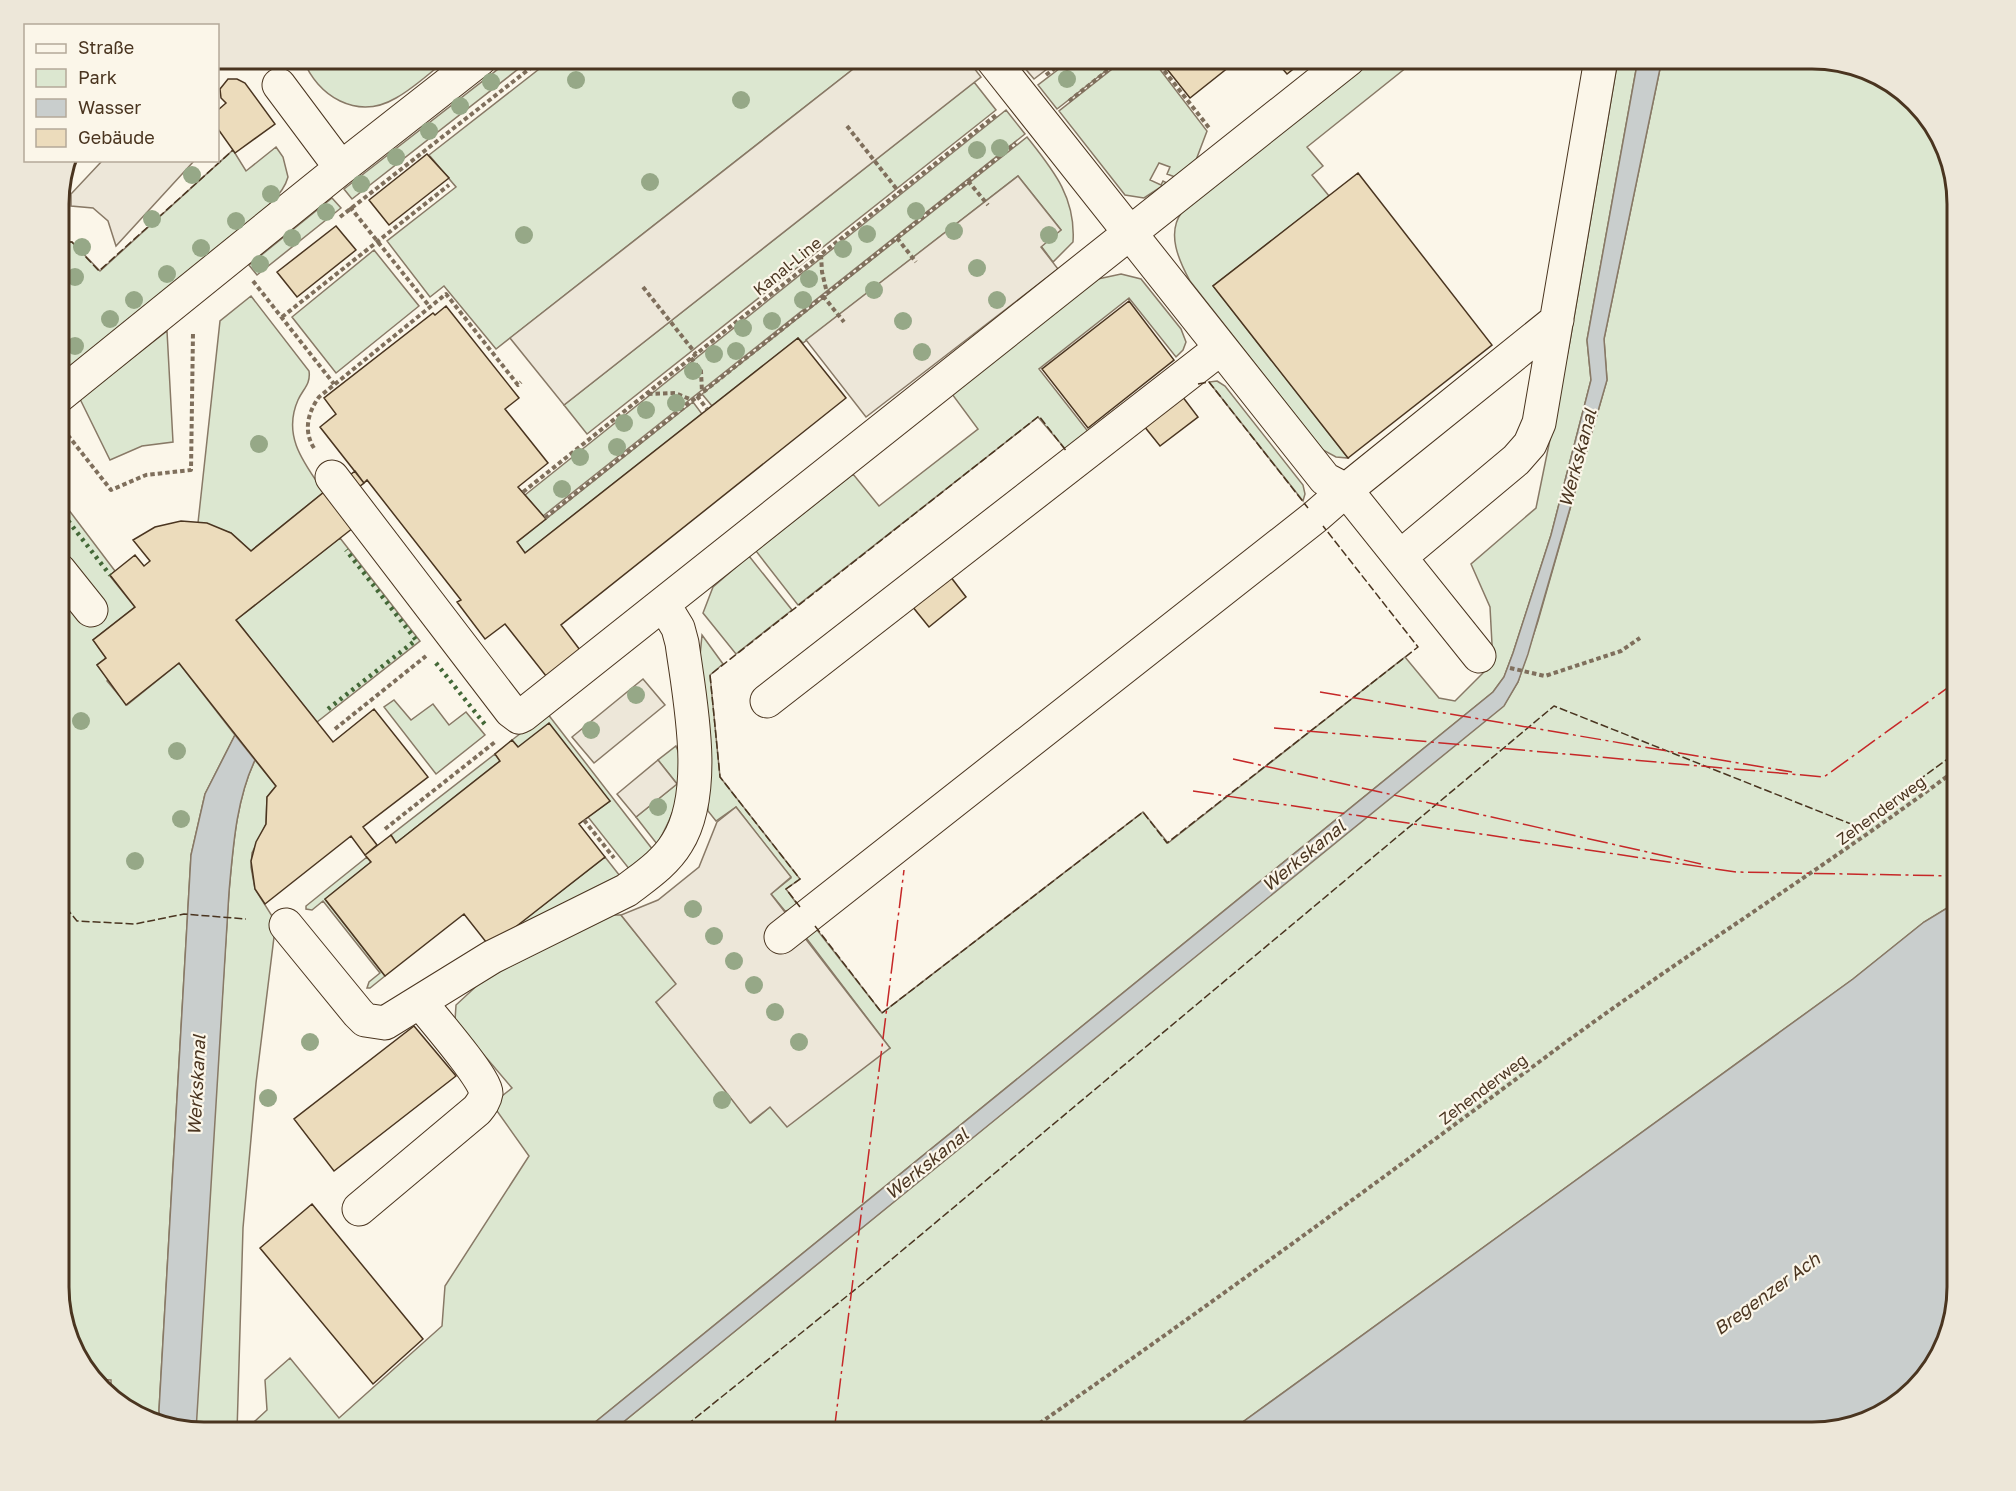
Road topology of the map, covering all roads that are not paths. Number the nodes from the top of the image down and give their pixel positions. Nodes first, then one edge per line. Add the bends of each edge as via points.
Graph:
1 (466, 69) edge
2 (1001, 69) edge
3 (1335, 69) edge
4 (1599, 69) edge
5 (279, 85) dead end
6 (334, 173) junction
7 (1130, 233) junction
8 (1557, 320) junction
9 (1221, 348) junction
10 (69, 388) edge
11 (332, 477) road end
12 (1346, 490) junction
13 (1400, 557) junction
14 (69, 582) edge
15 (664, 605) junction
16 (91, 610) dead end
17 (1490, 661) road end
18 (767, 701) dead end
19 (286, 925) dead end
20 (781, 937) dead end
21 (420, 1002) junction
22 (359, 1209) dead end

1 - 6 lane
2 - 7 lane
3 - 7 lane
4 - 8 lane
5 - 6 lane
6 - 10 lane
7 - 9 lane
7 - 15 lane
8 - 12 lane
8 - 13 lane via 1539,423 1530,444
9 - 12 lane via 1325,479
9 - 18 lane
11 - 15 lane via 519,717
12 - 13 lane
12 - 20 lane
13 - 17 lane
14 - 16 lane
15 - 21 lane via 682,643 696,777 694,798 677,843 634,884 492,957
19 - 21 lane via 365,1020 385,1023
21 - 22 lane via 478,1076 486,1092 484,1101

